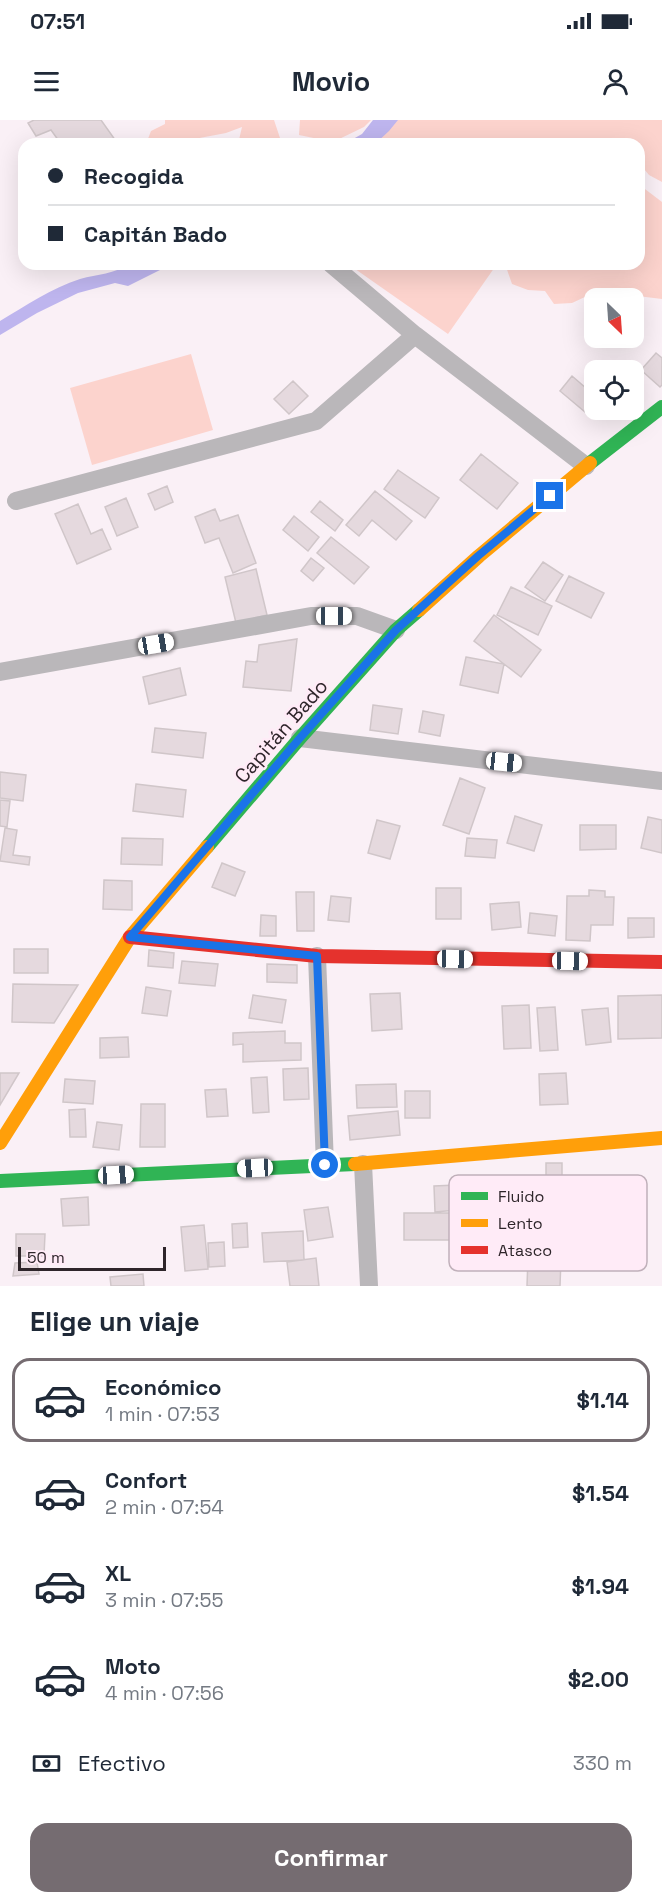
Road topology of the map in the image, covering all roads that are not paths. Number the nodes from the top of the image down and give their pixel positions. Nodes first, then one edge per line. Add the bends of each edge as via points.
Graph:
1 (338, 270) edge
2 (415, 335) junction
3 (662, 407) edge
4 (586, 466) junction
5 (16, 501) dead end
6 (396, 630) junction
7 (0, 672) edge
8 (300, 738) junction
9 (662, 781) edge
10 (130, 937) junction
11 (317, 956) junction
12 (662, 963) edge
13 (662, 1138) edge
14 (0, 1143) edge
15 (363, 1164) junction
16 (325, 1165) junction
17 (0, 1181) edge
18 (369, 1286) edge

1 - 2 street
2 - 4 street
2 - 5 street via 316,421
3 - 4 street, Capitán Bado
4 - 6 street, Capitán Bado
6 - 7 street via 357,616 311,616
6 - 8 street, Capitán Bado
8 - 9 street
8 - 10 street, Capitán Bado
10 - 11 street
10 - 14 street, Capitán Bado
11 - 12 street
11 - 16 street
13 - 15 street
15 - 16 street
15 - 18 street
16 - 17 street

